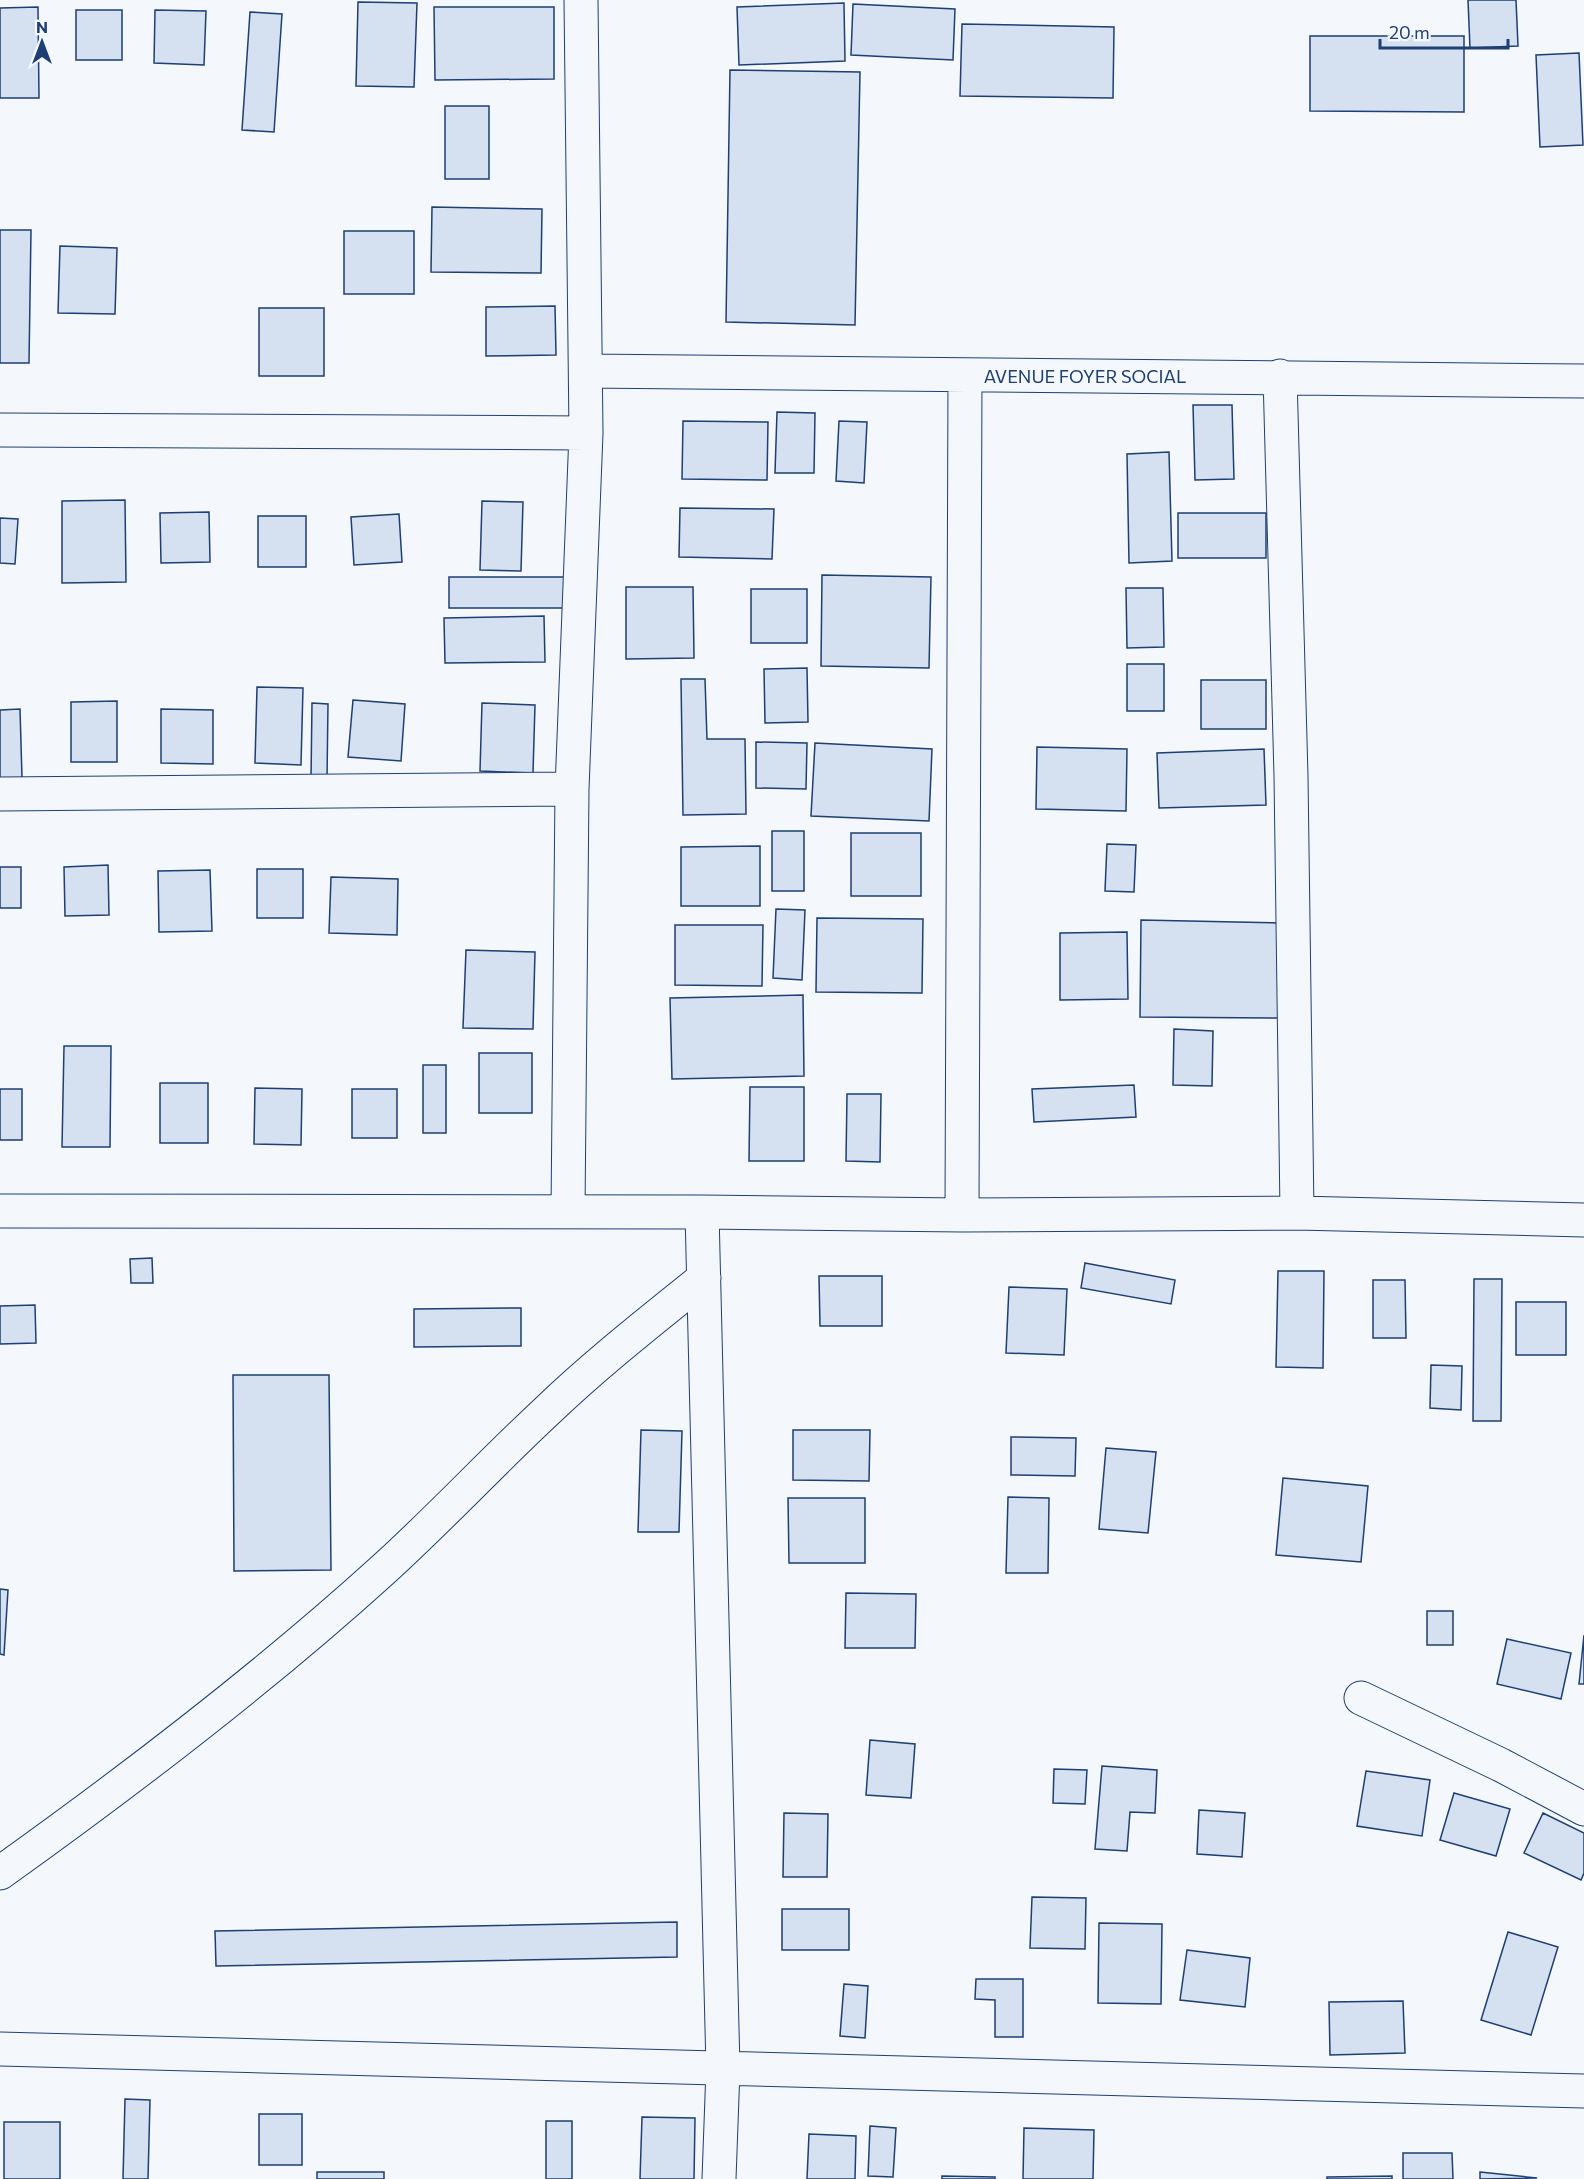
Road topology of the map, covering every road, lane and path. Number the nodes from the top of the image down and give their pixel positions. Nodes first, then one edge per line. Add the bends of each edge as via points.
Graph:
1 (581, 0) edge
2 (586, 371) junction
3 (965, 375) junction
4 (1280, 376) junction
5 (1584, 381) edge
6 (0, 430) edge
7 (586, 433) junction
8 (572, 789) junction
9 (0, 794) edge
10 (0, 1211) edge
11 (568, 1212) junction
12 (702, 1212) junction
13 (1296, 1213) junction
14 (962, 1215) junction
15 (1584, 1220) edge
16 (704, 1278) junction
17 (1361, 1698) dead end
18 (1584, 1809) edge
19 (0, 1873) edge
20 (0, 2049) edge
21 (723, 2069) junction
22 (1584, 2091) edge
23 (719, 2179) edge

1 - 2 street
2 - 3 street, AVENUE FOYER SOCIAL
2 - 7 street
3 - 4 street, AVENUE FOYER SOCIAL
3 - 14 street
4 - 5 street, AVENUE FOYER SOCIAL
4 - 13 street via 1291,776
6 - 7 street
7 - 8 street
8 - 9 street
8 - 11 street
10 - 11 street
11 - 12 street
12 - 14 street
12 - 16 street
13 - 14 street
13 - 15 street
16 - 19 street via 547,1410 384,1569 309,1634 229,1701
16 - 21 street
17 - 18 street
20 - 21 street
21 - 22 street
21 - 23 street

